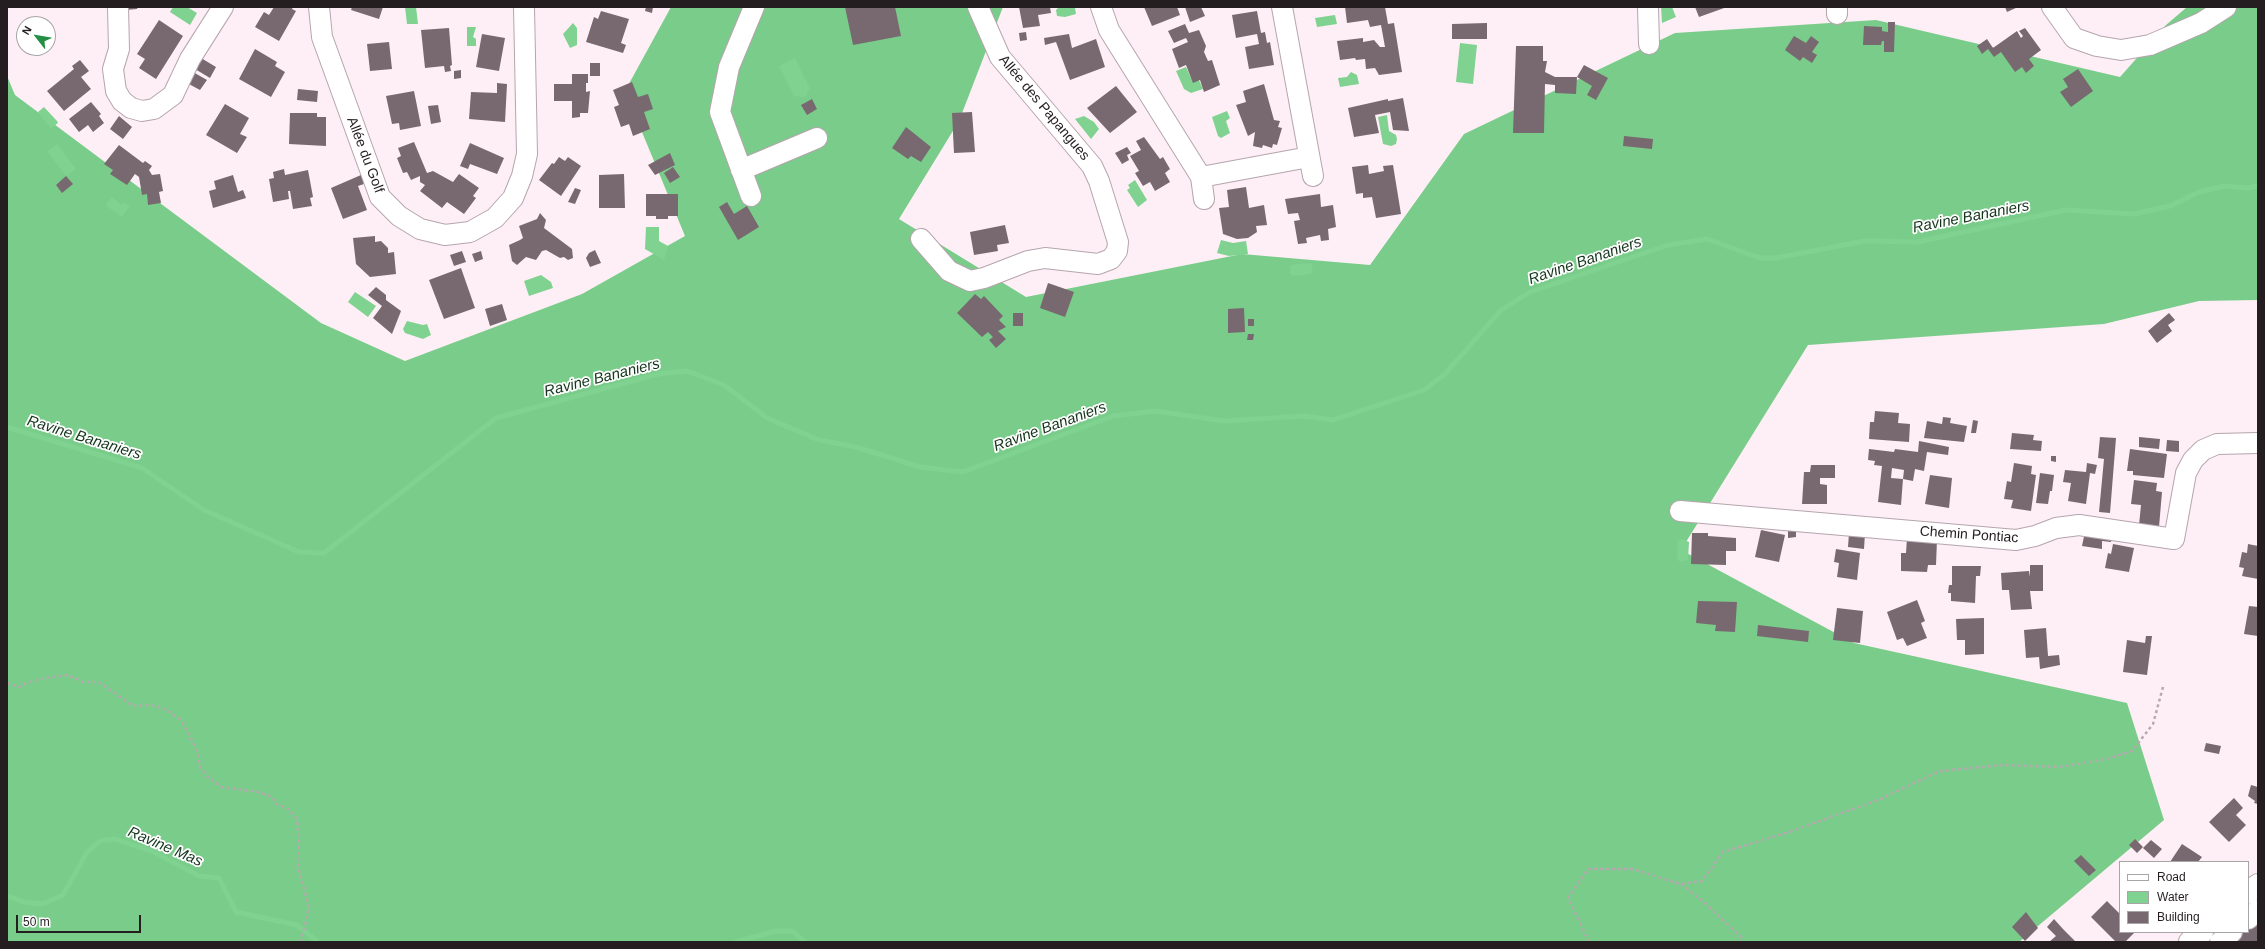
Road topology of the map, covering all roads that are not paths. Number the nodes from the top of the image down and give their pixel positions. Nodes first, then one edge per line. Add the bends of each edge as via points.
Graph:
1 (118, 7) edge
2 (223, 7) edge
3 (318, 7) edge
4 (524, 7) edge
5 (754, 7) edge
6 (978, 7) edge
7 (1101, 7) edge
8 (1282, 7) edge
9 (1648, 7) edge
10 (2052, 7) edge
11 (2226, 7) edge
12 (1649, 44) dead end
13 (817, 138) dead end
14 (741, 170) junction
15 (1201, 177) junction
16 (751, 196) dead end
17 (1204, 199) dead end
18 (921, 239) dead end
19 (2258, 443) edge
20 (1680, 511) dead end
21 (2258, 885) edge
22 (2249, 892) edge
23 (2258, 910) edge
24 (2249, 918) edge
25 (2231, 933) edge
26 (2220, 942) edge

1 - 2 street via 119,49 114,69 116,91 122,101 131,108 142,111 154,109 173,95 190,59
3 - 4 street, Allée du Golf via 322,37 380,197 399,216 420,229 445,235 470,232 495,218 513,198 522,176 527,154
5 - 14 street via 729,66 720,112
6 - 18 street, Allée des Papangues via 1000,57 1089,161 1099,181 1118,242 1117,251 1111,259 1098,264 1045,258 1028,261 970,281 949,272
7 - 15 street via 1109,30
8 - 15 street via 1311,167
9 - 12 street
10 - 11 street via 2074,38 2097,46 2121,50 2150,45 2201,23
13 - 14 street
14 - 16 street
15 - 17 street
19 - 20 street, Chemin Pontiac via 2217,444 2203,450 2193,460 2186,473 2174,539 2079,525 2056,528 2016,540
21 - 22 street
23 - 24 street
25 - 26 street

